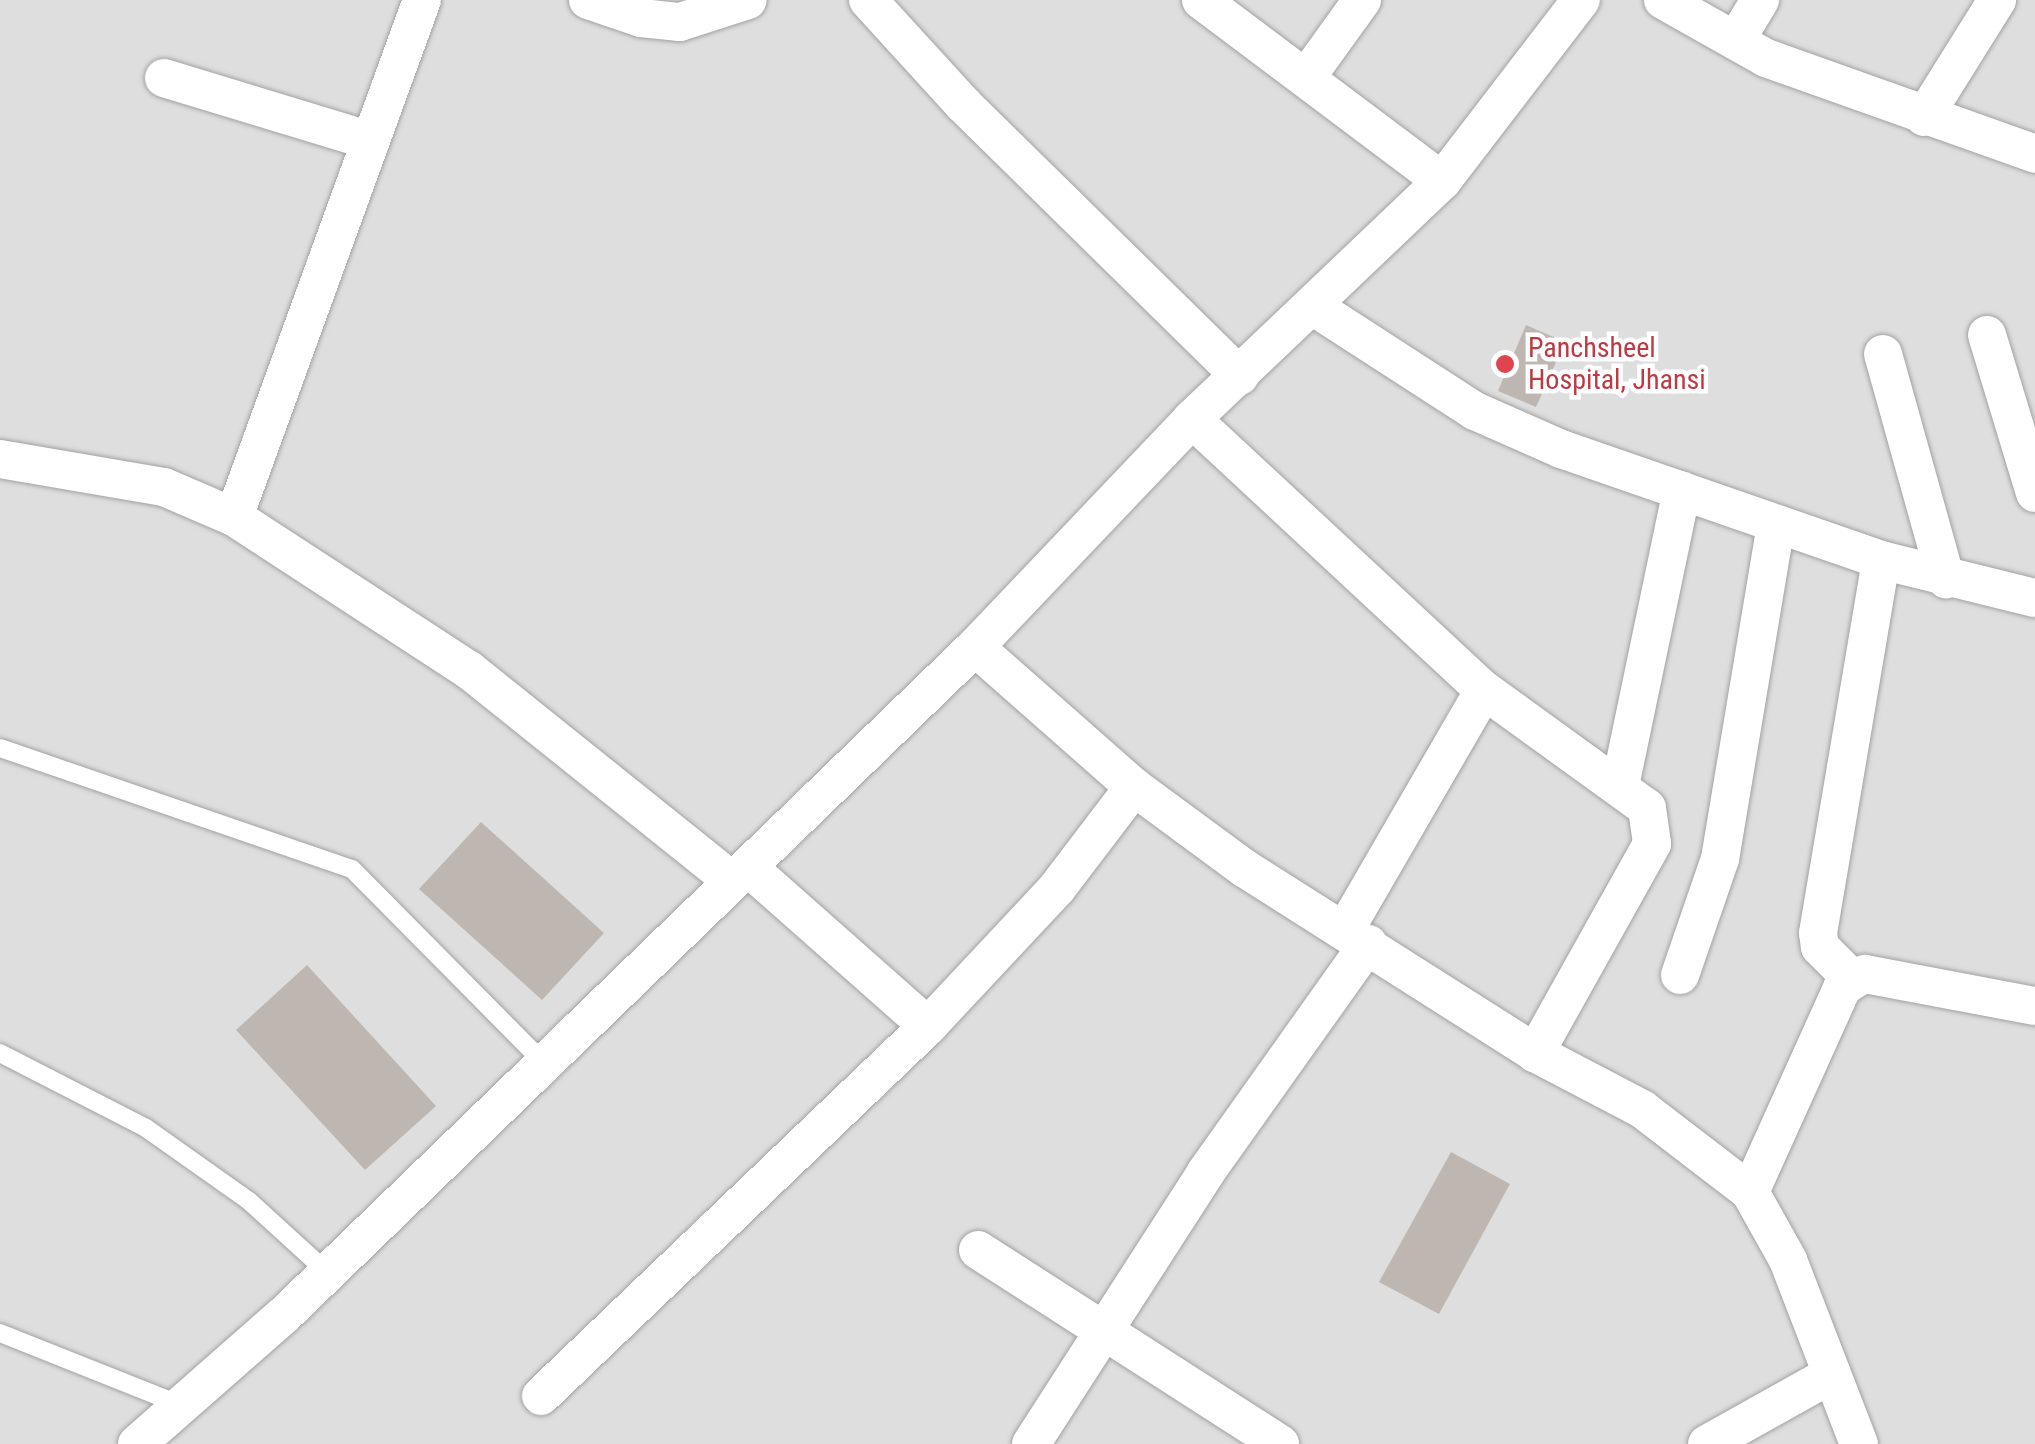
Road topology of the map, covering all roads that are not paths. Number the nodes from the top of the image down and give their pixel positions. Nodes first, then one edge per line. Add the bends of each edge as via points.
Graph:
1 (422, 0) edge
2 (588, 0) edge
3 (748, 0) edge
4 (868, 0) edge
5 (1200, 0) edge
6 (1362, 0) edge
7 (1581, 0) edge
8 (1663, 0) edge
9 (1760, 0) edge
10 (1996, 0) edge
11 (1736, 40) junction
12 (164, 78) dead end
13 (1306, 78) junction
14 (1924, 117) junction
15 (371, 141) junction
16 (2035, 154) edge
17 (1442, 181) junction
18 (1314, 306) junction
19 (1987, 335) dead end
20 (1883, 354) dead end
21 (1240, 376) junction
22 (1192, 419) junction
23 (0, 460) edge
24 (1682, 490) junction
25 (2035, 492) edge
26 (234, 516) junction
27 (1776, 526) junction
28 (1881, 560) junction
29 (1946, 579) junction
30 (2035, 598) edge
31 (975, 648) junction
32 (1484, 690) junction
33 (0, 748) edge
34 (1620, 786) junction
35 (1134, 787) junction
36 (740, 873) junction
37 (1357, 937) junction
38 (1680, 975) dead end
39 (1853, 980) junction
40 (2035, 1006) edge
41 (928, 1026) junction
42 (0, 1054) edge
43 (1536, 1054) junction
44 (544, 1063) junction
45 (1750, 1192) junction
46 (978, 1250) dead end
47 (328, 1273) junction
48 (1106, 1326) junction
49 (0, 1332) edge
50 (1832, 1374) junction
51 (541, 1396) dead end
52 (166, 1428) edge
53 (1031, 1444) edge
54 (1280, 1444) edge
55 (1707, 1444) edge
56 (1860, 1444) edge

1 - 15 street
2 - 3 street via 680,22
4 - 21 street via 1042,184
5 - 13 street
6 - 13 street
7 - 17 street
8 - 11 street
9 - 11 street
10 - 14 street
11 - 14 street via 1766,58
12 - 15 street
13 - 17 street
14 - 16 street
15 - 26 street
17 - 18 street
18 - 21 street
18 - 24 street via 1475,411
19 - 25 street
20 - 29 street
21 - 22 street
22 - 31 street
22 - 32 street
23 - 26 street via 164,487
24 - 27 street
24 - 34 street
26 - 36 street via 469,670
27 - 28 street
27 - 38 street via 1720,859
28 - 29 street
28 - 39 street via 1818,933 1820,947
29 - 30 street
31 - 35 street
31 - 36 street
32 - 34 street
32 - 37 street
33 - 44 lane via 352,869
34 - 43 street via 1646,808 1652,844
35 - 37 street via 1244,868
35 - 41 street via 1057,888
36 - 41 street
36 - 44 street
37 - 43 street
37 - 48 street
39 - 40 street via 1866,974
39 - 45 street via 1842,988
41 - 51 street
42 - 47 lane via 146,1128 249,1201
43 - 45 street via 1642,1110
44 - 47 street
45 - 50 street via 1788,1260
46 - 48 street
47 - 52 street
48 - 53 street
48 - 54 street
49 - 52 lane
50 - 55 street
50 - 56 street

